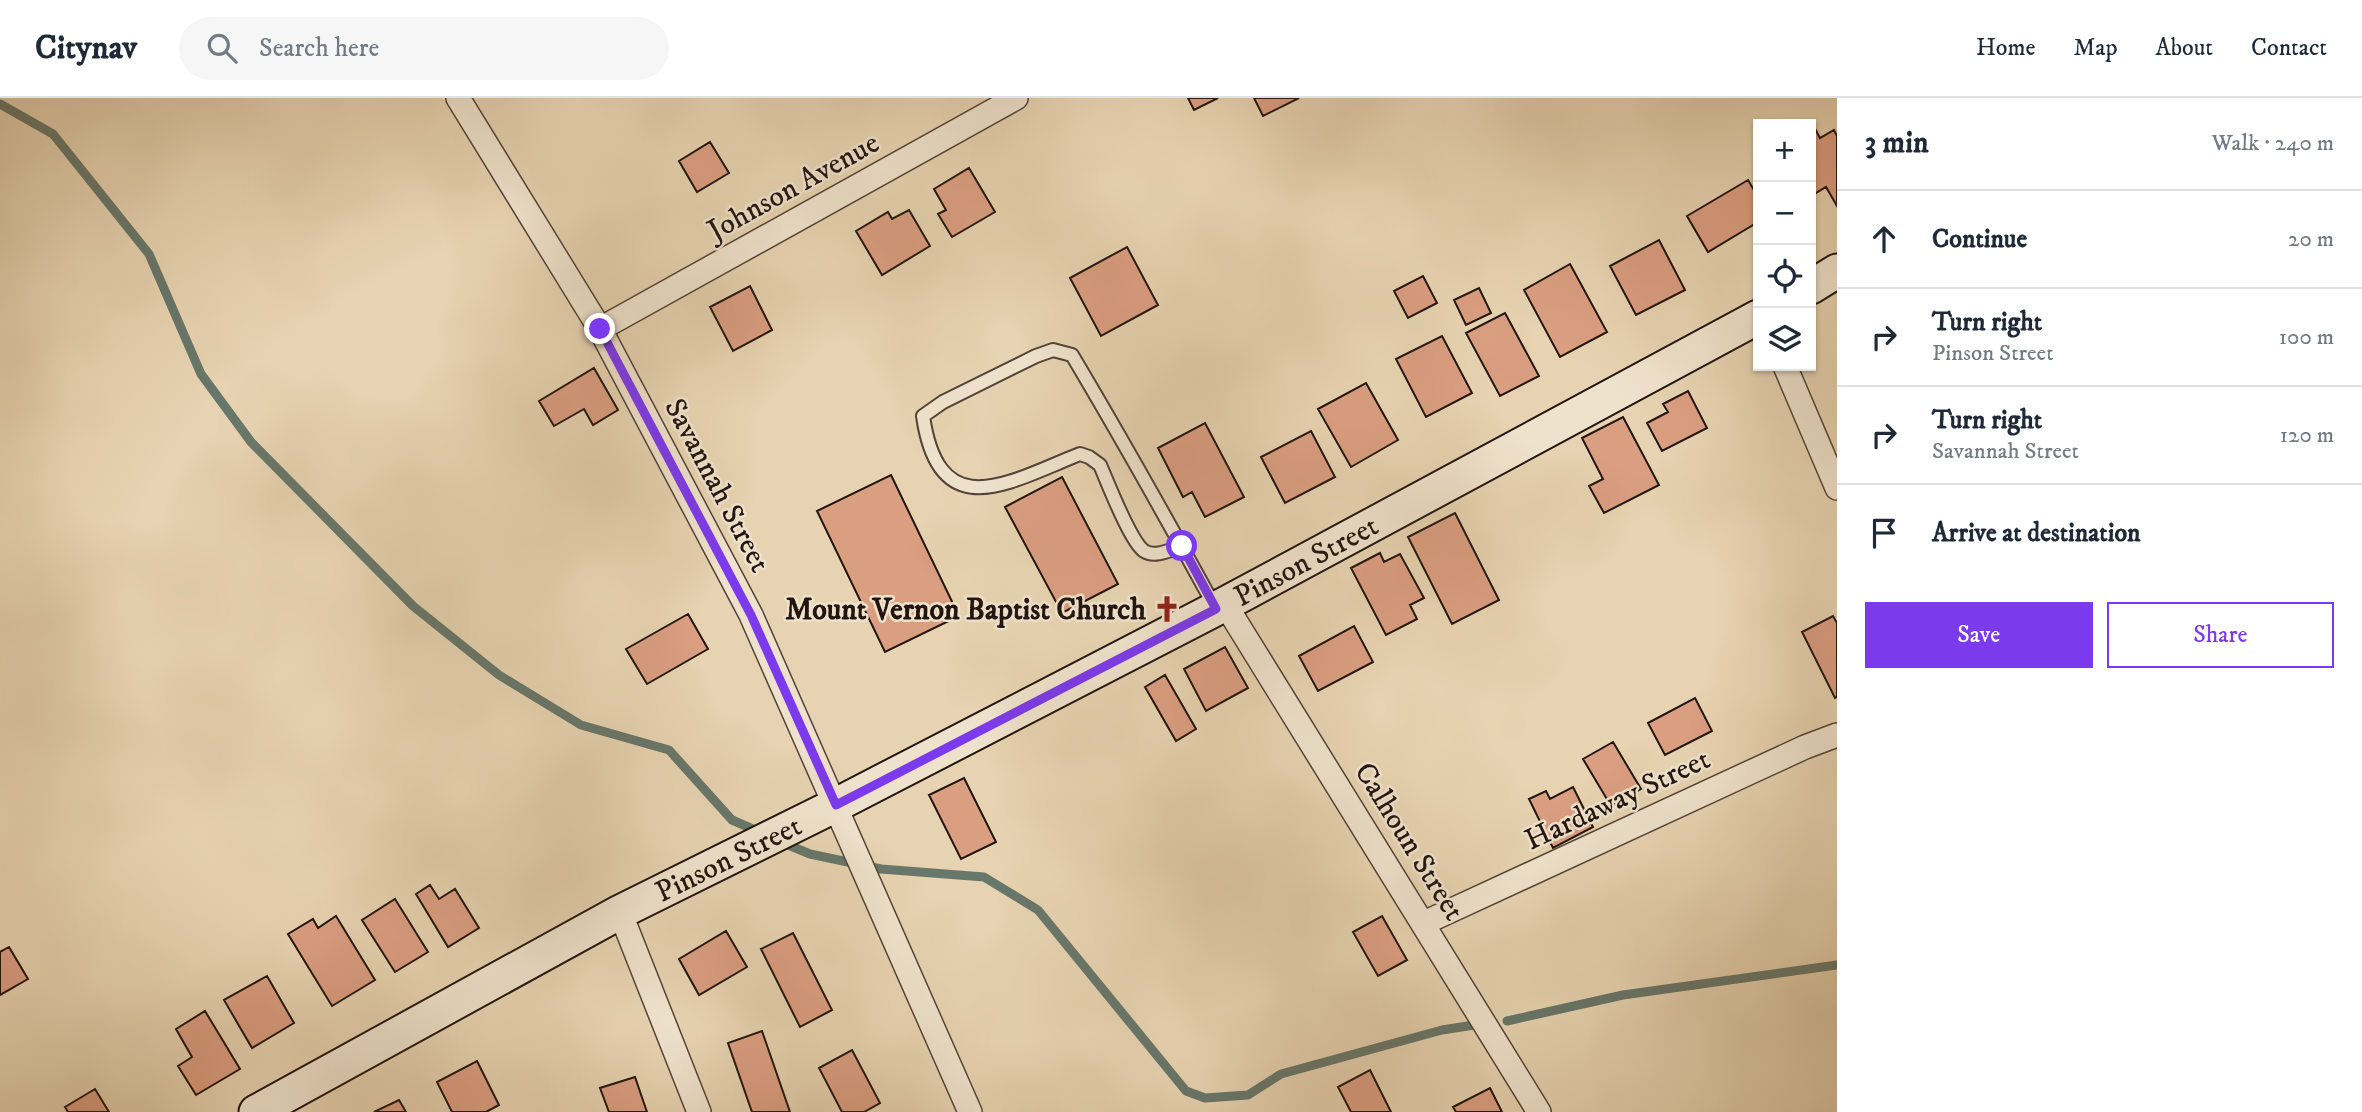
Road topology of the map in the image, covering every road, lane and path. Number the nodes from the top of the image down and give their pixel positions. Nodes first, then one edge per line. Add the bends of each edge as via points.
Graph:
1 (458, 98) edge
2 (1016, 98) edge
3 (1837, 271) edge
4 (1816, 284) edge
5 (1753, 320) edge
6 (600, 329) junction
7 (1787, 371) edge
8 (1837, 488) edge
9 (1182, 546) junction
10 (1221, 606) junction
11 (1837, 736) edge
12 (836, 805) junction
13 (620, 912) junction
14 (1424, 923) junction
15 (256, 1112) edge
16 (699, 1112) edge
17 (970, 1112) edge
18 (1539, 1112) edge

1 - 6 street, Savannah Street
2 - 6 street, Johnson Avenue
3 - 4 street
5 - 10 street, Pinson Street
6 - 12 street, Savannah Street via 751,615
7 - 8 street
9 - 9 lane via 1072,355 1053,350 1036,356 923,416 927,441 954,481 973,488 1008,484 1080,454 1100,465 1145,552 1158,555
9 - 10 lane
10 - 12 street, Pinson Street
10 - 14 street, Calhoun Street
11 - 14 street, Hardaway Street
12 - 13 street, Pinson Street
12 - 17 street, Savannah Street
13 - 15 street, Pinson Street
13 - 16 street
14 - 18 street, Calhoun Street

